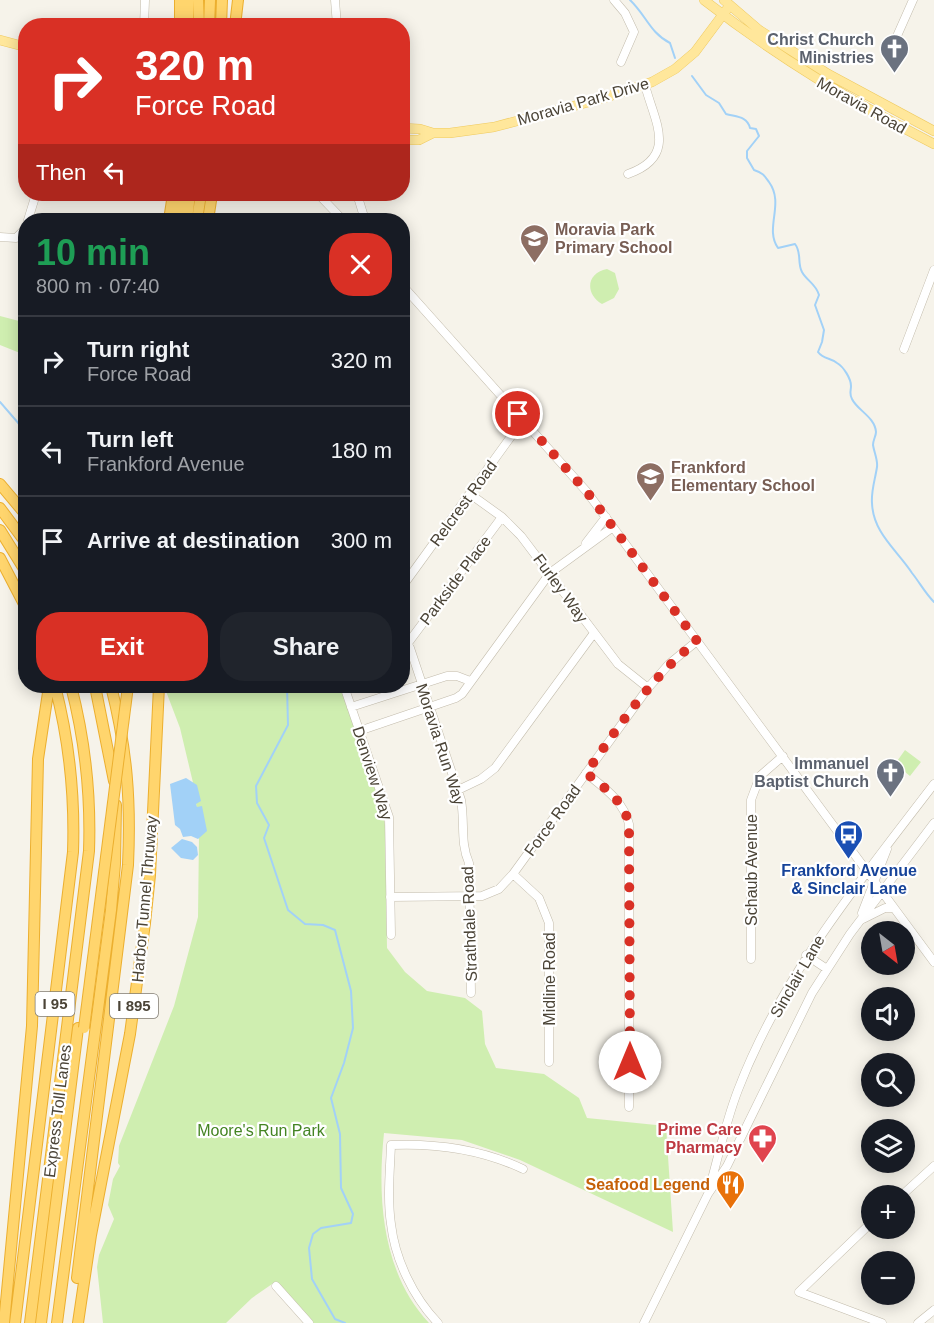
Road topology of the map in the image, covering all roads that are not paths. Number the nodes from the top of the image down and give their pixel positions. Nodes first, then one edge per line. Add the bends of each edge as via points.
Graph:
1 (145, 0) edge
2 (180, 0) edge
3 (188, 0) edge
4 (198, 0) edge
5 (203, 0) edge
6 (210, 0) edge
7 (222, 0) edge
8 (238, 0) edge
9 (335, 0) edge
10 (614, 0) edge
11 (704, 0) edge
12 (913, 0) edge
13 (730, 2) edge
14 (723, 15) junction
15 (144, 18) edge
16 (180, 18) edge
17 (188, 18) edge
18 (199, 18) edge
19 (201, 18) edge
20 (209, 18) edge
21 (222, 18) edge
22 (236, 18) edge
23 (336, 18) edge
24 (897, 36) dead end
25 (0, 40) edge
26 (18, 45) edge
27 (621, 62) dead end
28 (645, 85) junction
29 (410, 128) edge
30 (934, 131) edge
31 (433, 133) junction
32 (410, 140) edge
33 (934, 144) edge
34 (628, 174) dead end
35 (325, 201) edge
36 (336, 213) edge
37 (18, 236) edge
38 (0, 237) edge
39 (934, 270) edge
40 (410, 294) edge
41 (903, 349) dead end
42 (523, 420) junction
43 (0, 484) edge
44 (470, 494) junction
45 (18, 505) edge
46 (0, 508) edge
47 (502, 517) junction
48 (606, 517) junction
49 (613, 527) junction
50 (0, 530) edge
51 (18, 532) edge
52 (579, 551) junction
53 (0, 558) edge
54 (18, 559) edge
55 (550, 573) junction
56 (410, 576) edge
57 (18, 593) edge
58 (594, 633) junction
59 (410, 640) edge
60 (697, 641) junction
61 (410, 649) edge
62 (470, 681) junction
63 (422, 683) junction
64 (410, 687) edge
65 (648, 688) junction
66 (49, 693) edge
67 (57, 693) edge
68 (73, 693) edge
69 (96, 693) edge
70 (113, 693) edge
71 (120, 693) edge
72 (127, 693) edge
73 (159, 693) edge
74 (346, 693) edge
75 (392, 693) edge
76 (430, 706) junction
77 (351, 707) junction
78 (359, 730) junction
79 (783, 756) junction
80 (586, 773) junction
81 (934, 784) edge
82 (458, 790) junction
83 (934, 823) edge
84 (889, 842) junction
85 (466, 855) joint
86 (867, 871) junction
87 (513, 874) junction
88 (874, 881) junction
89 (882, 891) junction
90 (470, 896) junction
91 (390, 897) junction
92 (894, 908) junction
93 (858, 922) junction
94 (391, 935) dead end
95 (807, 955) junction
96 (751, 959) dead end
97 (934, 962) edge
98 (826, 969) junction
99 (471, 993) dead end
100 (81, 1028) junction
101 (549, 1062) dead end
102 (629, 1107) dead end
103 (934, 1166) edge
104 (523, 1169) dead end
105 (913, 1185) edge
106 (708, 1194) junction
107 (861, 1233) edge
108 (276, 1286) dead end
109 (934, 1310) edge
110 (4, 1323) edge
111 (15, 1323) edge
112 (30, 1323) edge
113 (41, 1323) edge
114 (47, 1323) edge
115 (57, 1323) edge
116 (71, 1323) edge
117 (78, 1323) edge
118 (309, 1323) edge
119 (438, 1323) edge
120 (644, 1323) edge
121 (882, 1323) edge
122 (918, 1323) edge

1 - 15 street
2 - 16 highway
3 - 17 highway
4 - 18 highway
5 - 19 highway
6 - 20 highway
7 - 21 highway
8 - 22 highway
9 - 23 street
10 - 27 street via 634,32
11 - 14 main road, Moravia Road
12 - 24 street
13 - 14 main road, Moravia Park Drive
13 - 30 main road, Moravia Road via 759,30 828,74
14 - 28 main road, Moravia Park Drive via 686,60
14 - 33 main road, Moravia Road via 821,82
25 - 26 main road
28 - 31 main road, Moravia Park Drive via 494,127
28 - 34 street via 658,124 659,146 648,165
29 - 31 main road, Moravia Park Drive
31 - 32 main road, Moravia Park Drive
35 - 36 street
37 - 38 street
39 - 41 street
40 - 42 street
42 - 44 street, Relcrest Road
42 - 48 street
43 - 45 highway
44 - 47 street, Furley Way
44 - 56 street, Relcrest Road
46 - 51 highway
47 - 55 street, Furley Way
47 - 59 street, Parkside Place
48 - 49 street
48 - 52 street
49 - 52 street
49 - 60 street
50 - 54 highway
52 - 55 street
53 - 57 highway
55 - 58 street, Furley Way
55 - 62 street
58 - 65 street, Furley Way via 621,667
58 - 82 street via 495,768
60 - 65 street, Force Road
60 - 79 street
61 - 63 street, Moravia Run Way
62 - 63 street via 452,675
62 - 76 street via 462,694
63 - 64 street
63 - 76 street, Moravia Run Way
65 - 80 street, Force Road
66 - 110 highway via 38,759 33,1026
67 - 111 highway, I 95 via 71,771 73,852
68 - 112 highway, Express Toll Lanes via 87,775 88,863
69 - 115 highway, Express Toll Lanes via 113,772 116,864
70 - 116 highway via 127,769 128,865
71 - 100 highway, Express Toll Lanes
72 - 100 highway, Express Toll Lanes / I 895, bridge
73 - 117 highway, Harbor Tunnel Thruway / I 895 via 145,924 130,1034
74 - 77 street, Denview Way
75 - 77 street
76 - 78 street
76 - 82 street, Moravia Run Way
77 - 78 street, Denview Way
78 - 91 street, Denview Way via 388,817
79 - 86 street
79 - 96 street, Schaub Avenue via 760,776 751,800
80 - 87 street, Force Road
80 - 102 street via 614,795 629,824
81 - 84 street, Sinclair Lane
82 - 85 street, Moravia Run Way
83 - 89 street, Sinclair Lane
84 - 86 street, Sinclair Lane
84 - 88 street
85 - 90 street, Strathdale Road via 470,863
86 - 88 street
86 - 95 street, Sinclair Lane
87 - 90 street, Force Road via 499,889
87 - 101 street, Midline Road via 539,898 549,923
88 - 89 street
88 - 93 street
89 - 92 street
89 - 93 street, Sinclair Lane
90 - 91 street, Force Road
90 - 99 street, Strathdale Road
91 - 94 street, Denview Way
92 - 93 street via 885,908
92 - 97 street
93 - 98 street, Sinclair Lane
95 - 98 street
95 - 106 street, Sinclair Lane via 739,1088
98 - 106 street, Sinclair Lane via 727,1166
100 - 113 highway, Express Toll Lanes
100 - 114 highway, Express Toll Lanes
103 - 105 street
104 - 119 street via 453,1147 392,1145 390,1224 397,1253 427,1312
106 - 120 street, Sinclair Lane
107 - 121 street via 799,1292
108 - 118 street
109 - 122 street

